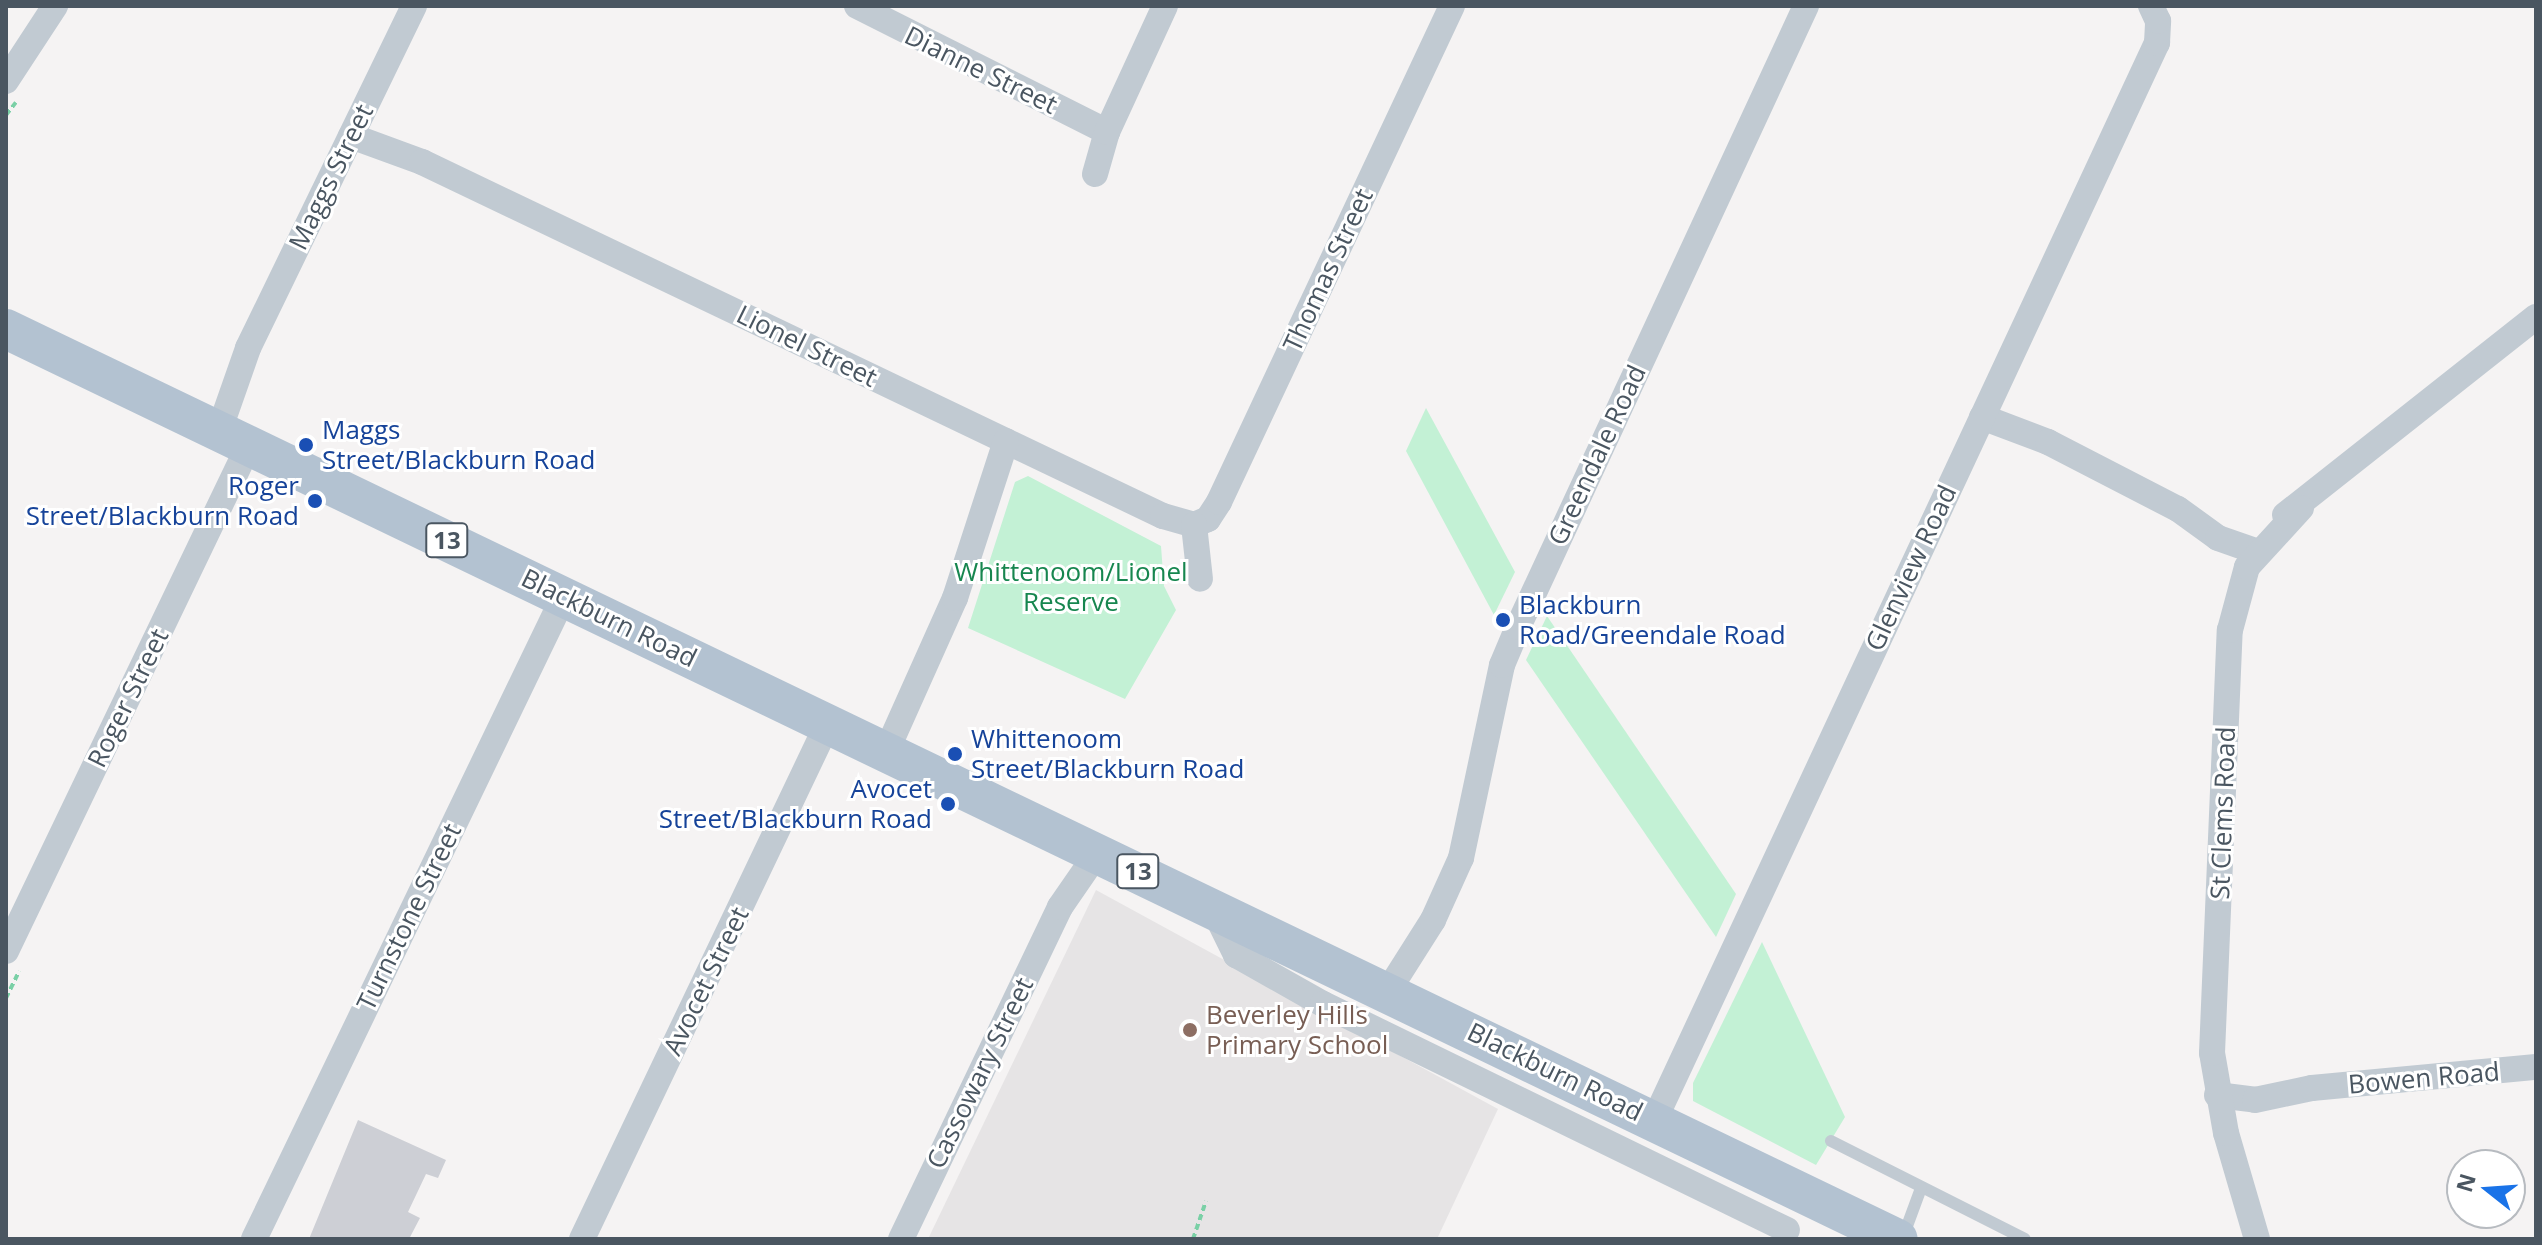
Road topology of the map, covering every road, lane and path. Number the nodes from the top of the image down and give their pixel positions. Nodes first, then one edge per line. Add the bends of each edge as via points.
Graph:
1 (55, 6) edge
2 (414, 6) edge
3 (857, 6) edge
4 (1165, 6) edge
5 (1452, 6) edge
6 (1806, 6) edge
7 (2154, 10) edge
8 (6, 81) edge
9 (355, 129) junction
10 (1107, 132) junction
11 (1095, 174) dead end
12 (2536, 317) edge
13 (6, 329) edge
14 (1985, 410) junction
15 (224, 433) junction
16 (1006, 441) junction
17 (1194, 525) junction
18 (2251, 548) junction
19 (1200, 579) dead end
20 (564, 596) junction
21 (828, 723) junction
22 (887, 750) junction
23 (1088, 847) junction
24 (1212, 906) junction
25 (13, 960) edge
26 (1397, 995) junction
27 (6, 998) edge
28 (2536, 1067) edge
29 (2227, 1094) junction
30 (1654, 1121) junction
31 (1831, 1141) dead end
32 (1921, 1188) junction
33 (1798, 1191) junction
34 (1206, 1201) dead end
35 (1781, 1234) edge
36 (254, 1239) edge
37 (582, 1239) edge
38 (901, 1239) edge
39 (1193, 1239) edge
40 (1900, 1239) edge
41 (2025, 1239) edge
42 (2257, 1239) edge

1 - 8 street
2 - 9 street, Maggs Street
3 - 10 street, Dianne Street
4 - 10 street
5 - 17 street, Thomas Street via 1219,502 1208,519
6 - 26 street, Greendale Road via 1513,639 1461,858
7 - 14 street, Glenview Road via 2157,43
9 - 15 street, Maggs Street via 248,348
9 - 16 street, Lionel Street
10 - 11 street
12 - 18 street, St Clems Road
13 - 15 main road, Blackburn Road / 13
14 - 18 street via 2178,509 2210,518
14 - 30 street, Glenview Road
15 - 20 main road, Blackburn Road / 13
15 - 25 street, Roger Street
16 - 17 street, Lionel Street
16 - 22 street via 955,598
17 - 19 street
18 - 29 street, St Clems Road via 2230,630 2212,1053
20 - 21 main road, Blackburn Road / 13
20 - 36 street, Turnstone Street
21 - 22 main road, Blackburn Road / 13
21 - 37 street, Avocet Street
22 - 23 main road, Blackburn Road / 13
23 - 24 main road, Blackburn Road / 13
23 - 38 street, Cassowary Street
24 - 26 main road, Blackburn Road / 13
24 - 35 street, Blackburn Road via 1236,955
25 - 27 path
26 - 30 main road, Blackburn Road / 13
28 - 29 street, Bowen Road
29 - 42 street, St Clems Road
30 - 33 main road, Blackburn Road / 13
31 - 32 lane
32 - 40 lane
32 - 41 lane
33 - 35 street
33 - 40 main road, Blackburn Road / 13
34 - 39 path

